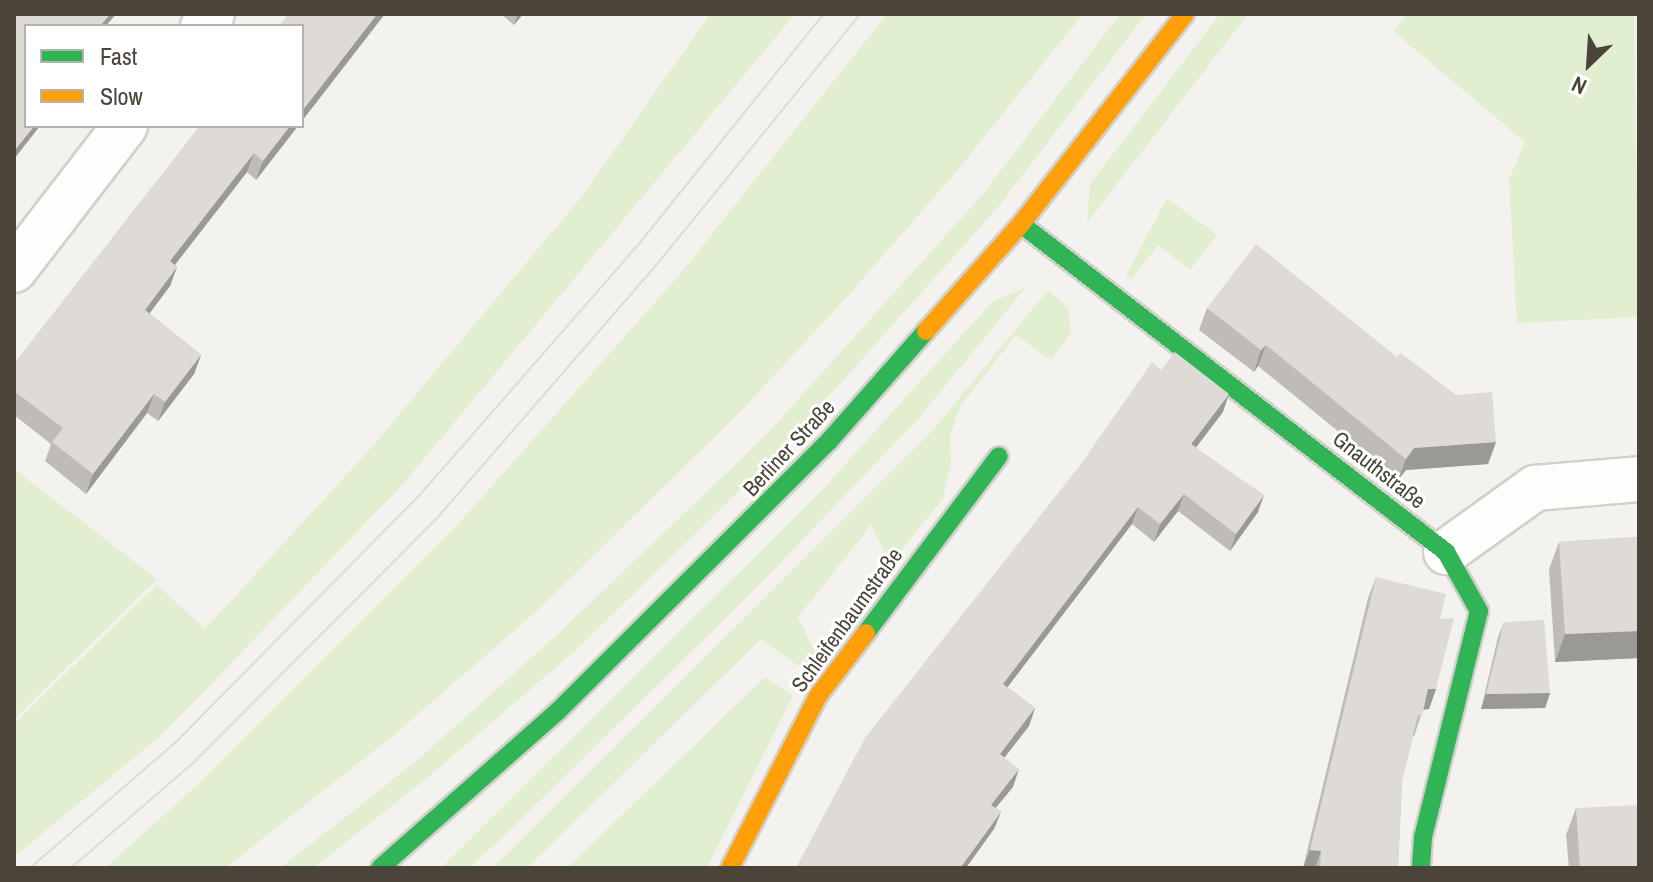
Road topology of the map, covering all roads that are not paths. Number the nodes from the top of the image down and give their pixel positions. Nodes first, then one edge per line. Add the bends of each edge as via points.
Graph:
1 (1185, 14) edge
2 (123, 128) edge
3 (1021, 224) junction
4 (14, 270) edge
5 (999, 456) dead end
6 (1639, 479) edge
7 (1446, 552) junction
8 (380, 868) edge
9 (730, 868) edge
10 (1421, 868) edge

1 - 3 street, Berliner Straße
2 - 4 street
3 - 7 street, Gnauthstraße
3 - 8 street, Berliner Straße via 733,542 548,721
5 - 9 street, Schleifenbaumstraße via 818,696
6 - 7 street via 1535,488
7 - 10 street, Gnauthstraße via 1479,611 1423,837

